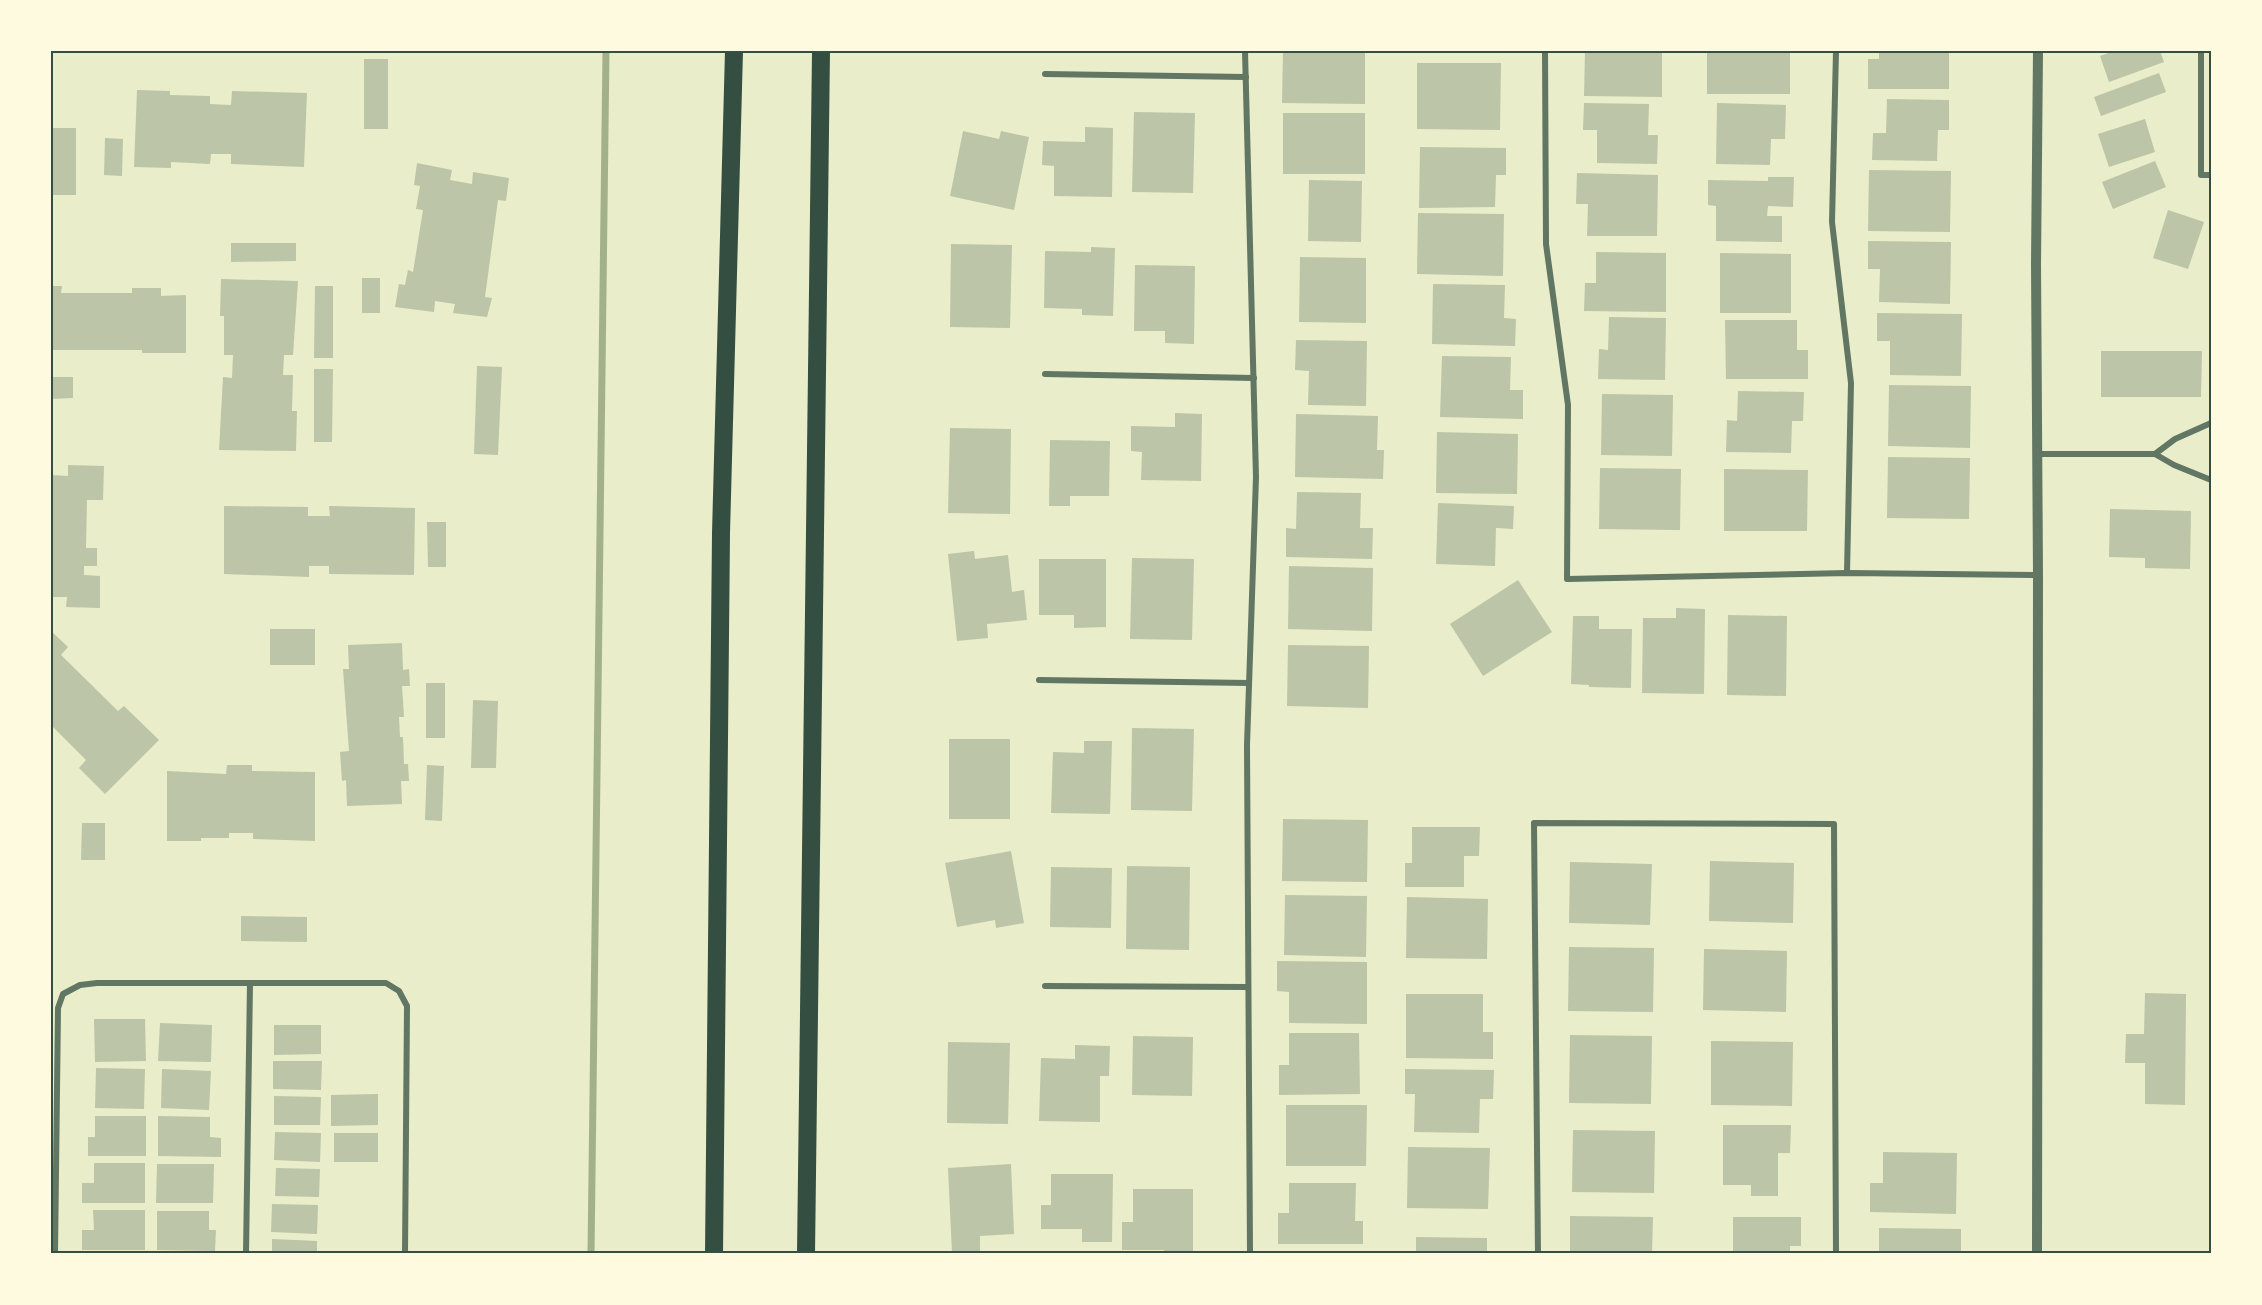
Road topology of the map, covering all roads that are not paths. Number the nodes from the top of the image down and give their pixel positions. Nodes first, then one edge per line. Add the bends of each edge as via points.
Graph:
1 (734, 51) edge
2 (821, 51) edge
3 (832, 51) edge
4 (1245, 51) edge
5 (1545, 51) edge
6 (1836, 51) edge
7 (2038, 51) edge
8 (2201, 51) edge
9 (1045, 74) dead end
10 (1246, 77) junction
11 (820, 127) junction
12 (2211, 175) edge
13 (1045, 374) dead end
14 (1254, 378) junction
15 (2211, 423) edge
16 (2036, 454) junction
17 (2155, 454) junction
18 (2211, 480) edge
19 (1848, 573) junction
20 (2038, 575) junction
21 (1039, 680) dead end
22 (1249, 683) junction
23 (250, 983) junction
24 (1045, 986) dead end
25 (1248, 987) junction
26 (54, 1081) edge
27 (55, 1254) edge
28 (246, 1254) edge
29 (405, 1254) edge
30 (714, 1254) edge
31 (806, 1254) edge
32 (1250, 1254) edge
33 (1538, 1254) edge
34 (1836, 1254) edge
35 (2037, 1254) edge

1 - 30 highway via 722,533
2 - 11 highway
3 - 11 highway
4 - 10 street
5 - 19 street via 1546,244 1568,405 1567,579
6 - 19 street via 1832,222 1851,383
7 - 16 street
8 - 12 street via 2201,175
9 - 10 street
10 - 14 street
11 - 31 highway
13 - 14 street
14 - 22 street via 1256,477
15 - 17 street via 2175,439
16 - 17 street
16 - 20 street
17 - 18 street
19 - 20 street
20 - 35 street
21 - 22 street
22 - 25 street
23 - 26 street via 97,983 63,994 58,1008
23 - 28 street
23 - 29 street via 386,983 402,995 407,1006
24 - 25 street
25 - 32 street
26 - 27 street
33 - 34 street via 1534,823 1834,824

